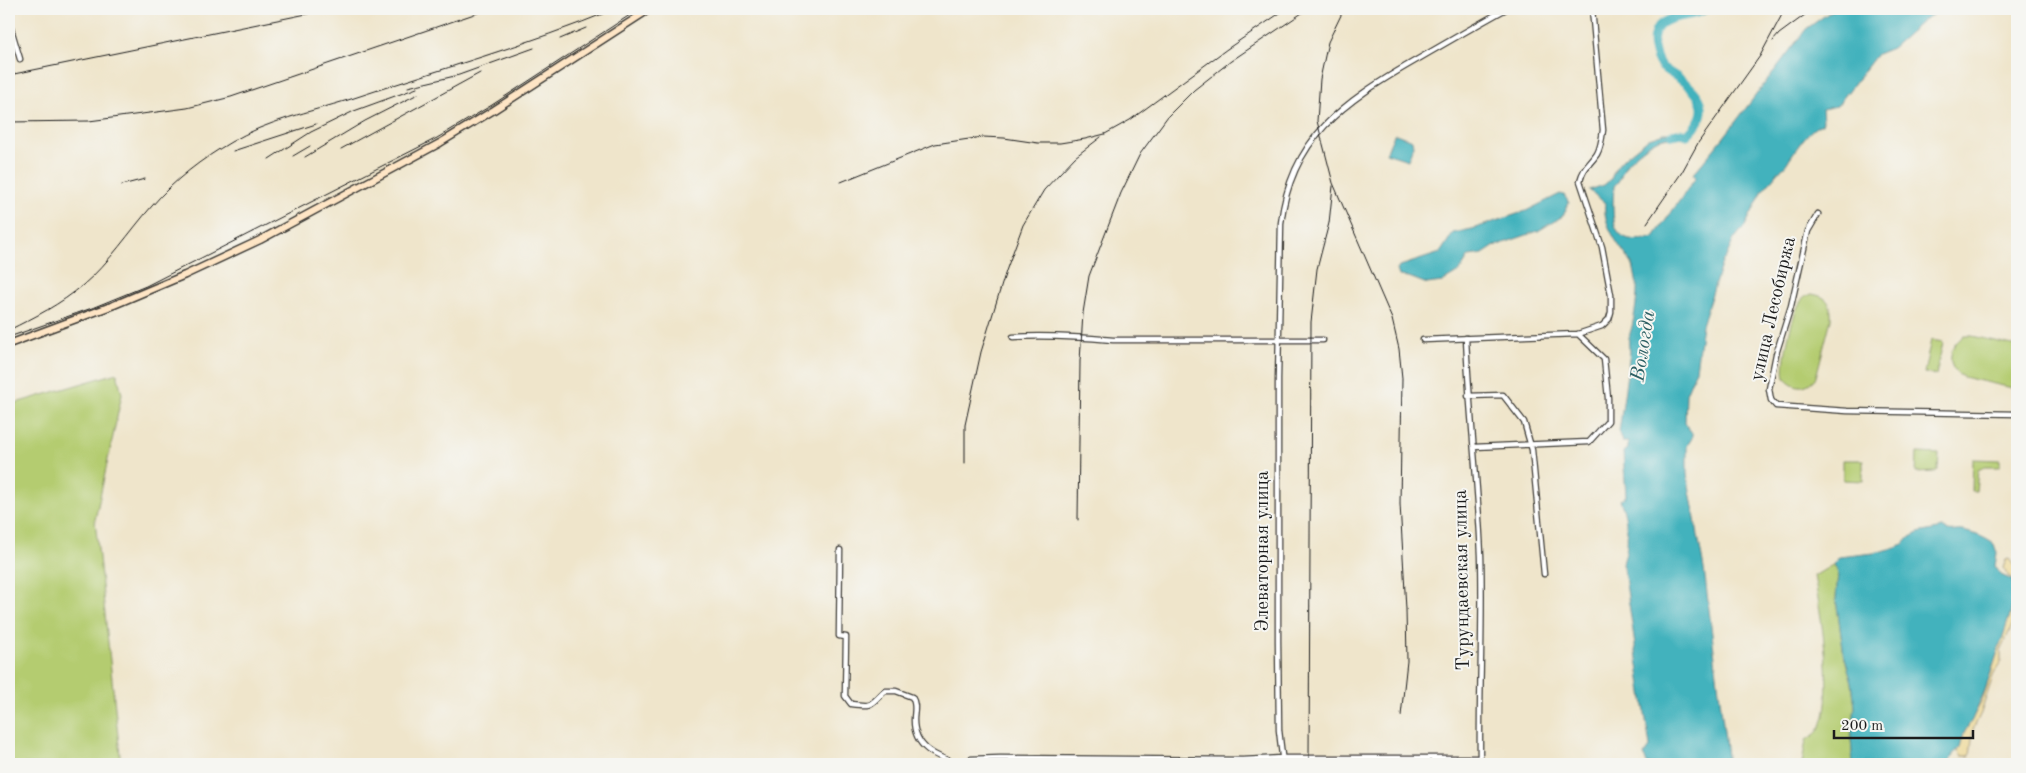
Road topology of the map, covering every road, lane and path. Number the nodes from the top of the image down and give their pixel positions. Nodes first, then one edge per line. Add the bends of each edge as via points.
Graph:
1 (650, 9) edge
2 (1506, 9) edge
3 (1592, 9) edge
4 (9, 22) edge
5 (20, 60) dead end
6 (1818, 214) dead end
7 (1578, 334) junction
8 (1013, 337) dead end
9 (1280, 338) junction
10 (1466, 338) junction
11 (1323, 340) dead end
12 (1423, 340) dead end
13 (9, 344) edge
14 (1468, 396) junction
15 (2017, 414) edge
16 (1531, 445) junction
17 (1474, 447) junction
18 (840, 550) dead end
19 (1544, 574) dead end
20 (1281, 758) junction
21 (1480, 758) junction
22 (960, 764) edge
23 (1282, 764) edge
24 (1480, 764) edge

1 - 13 street via 440,143 260,240 123,301
2 - 9 street, Элеваторная улица via 1384,79 1355,98 1319,130 1295,170 1283,206
3 - 7 street via 1603,130 1602,143 1583,170 1580,181 1602,247 1611,312 1602,326
4 - 5 street
6 - 15 street, улица Лесобиржа via 1808,231 1776,354 1769,390 1776,406
7 - 10 street
7 - 16 street via 1604,359 1608,421 1590,442
8 - 9 street via 1198,341
9 - 11 street
9 - 20 street, Элеваторная улица via 1278,641
10 - 12 street
10 - 14 street, Турундаевская улица
14 - 16 street via 1503,395 1524,422
14 - 17 street, Турундаевская улица
16 - 17 street
16 - 19 street
17 - 21 street, Турундаевская улица via 1481,555
18 - 22 street via 839,636 846,637 845,696 851,704 866,706 875,703 885,691 912,697 919,742
20 - 21 street
20 - 22 street via 980,758
20 - 23 street, Элеваторная улица
21 - 24 street, Турундаевская улица

